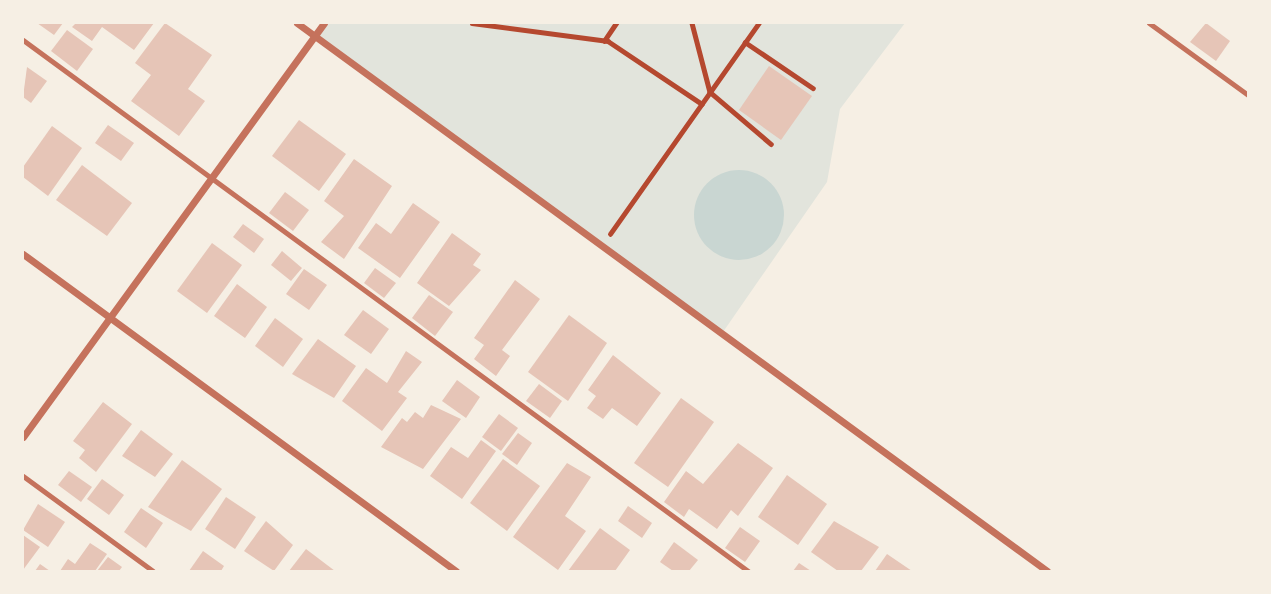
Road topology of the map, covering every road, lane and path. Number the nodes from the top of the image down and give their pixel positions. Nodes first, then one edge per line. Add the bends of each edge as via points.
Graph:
1 (297, 23) edge
2 (324, 23) edge
3 (472, 23) edge
4 (616, 23) edge
5 (692, 23) edge
6 (759, 23) edge
7 (1149, 23) edge
8 (315, 36) junction
9 (23, 40) edge
10 (604, 41) junction
11 (745, 42) junction
12 (813, 88) dead end
13 (710, 92) junction
14 (1248, 95) edge
15 (702, 104) junction
16 (771, 144) dead end
17 (211, 178) junction
18 (601, 246) junction
19 (23, 254) edge
20 (110, 317) junction
21 (23, 437) edge
22 (23, 476) edge
23 (153, 571) edge
24 (456, 571) edge
25 (748, 571) edge
26 (1046, 571) edge

1 - 8 street
2 - 8 street
3 - 10 path
4 - 10 path
5 - 13 path
6 - 11 path
7 - 14 lane
8 - 17 street
8 - 18 street
9 - 17 lane
10 - 15 path
11 - 12 path
11 - 13 path
13 - 15 path
13 - 16 path
15 - 18 path
17 - 20 street
17 - 25 lane
18 - 26 street
19 - 20 street
20 - 21 street
20 - 24 street
22 - 23 lane

